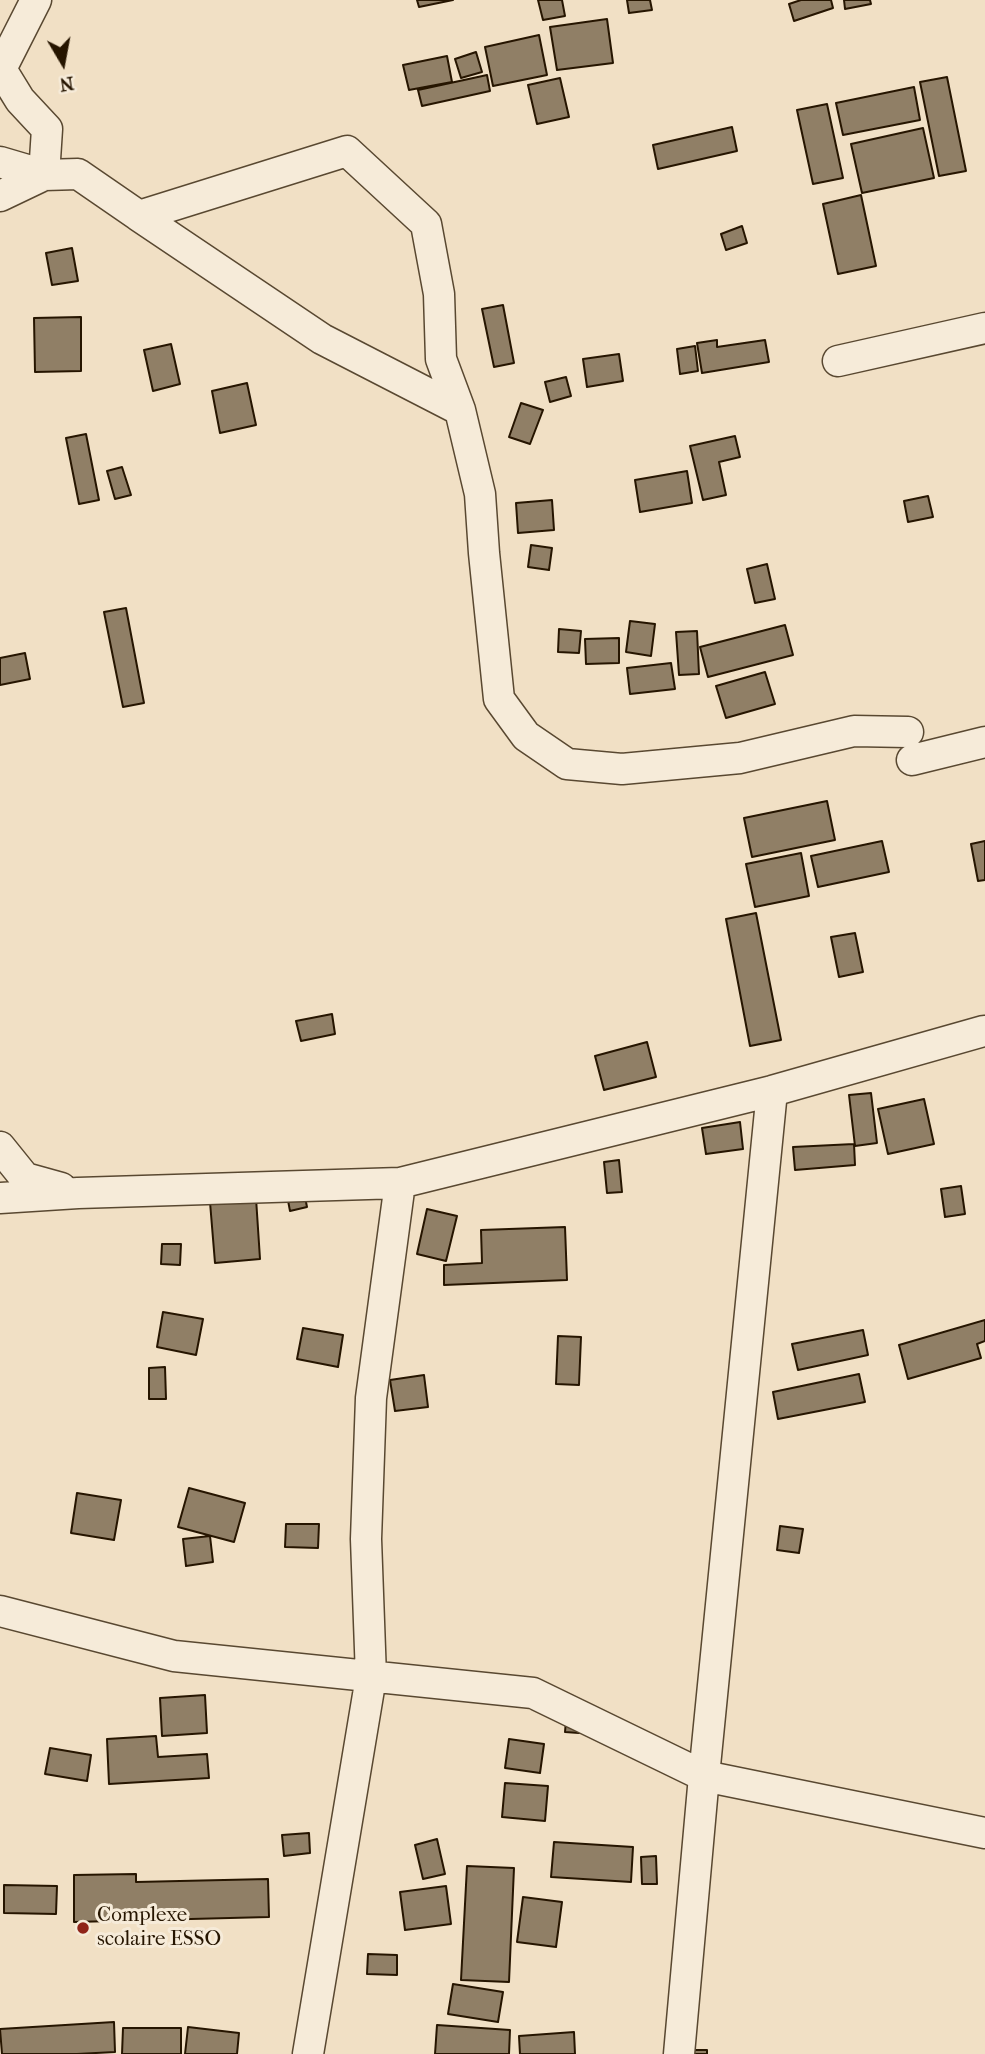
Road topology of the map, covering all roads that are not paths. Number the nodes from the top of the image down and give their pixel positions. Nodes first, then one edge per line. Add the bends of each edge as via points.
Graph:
1 (36, 0) edge
2 (1, 68) edge
3 (47, 129) junction
4 (0, 162) edge
5 (78, 174) junction
6 (44, 176) junction
7 (0, 196) edge
8 (139, 216) junction
9 (985, 328) edge
10 (838, 361) dead end
11 (460, 410) junction
12 (985, 742) edge
13 (984, 1031) edge
14 (772, 1091) junction
15 (0, 1147) edge
16 (400, 1183) junction
17 (78, 1193) junction
18 (0, 1198) edge
19 (0, 1611) edge
20 (371, 1676) junction
21 (704, 1776) junction
22 (985, 1833) edge
23 (308, 2054) edge
24 (679, 2054) edge

1 - 2 street
2 - 3 street via 20,100
3 - 5 street
3 - 6 street
4 - 6 street
5 - 6 street
5 - 8 street
6 - 7 street
8 - 11 street via 322,339
8 - 11 street via 348,151 426,224 439,294 441,359
9 - 10 street
11 - 12 street via 480,494 499,699 526,736 567,764 622,769 740,758 854,731 910,746
13 - 14 street
14 - 16 street
14 - 21 street
15 - 17 street via 25,1178
16 - 17 street
16 - 20 street via 372,1398 366,1539
17 - 18 street
19 - 20 street via 174,1656
20 - 21 street via 533,1693
20 - 23 street
21 - 22 street
21 - 24 street

